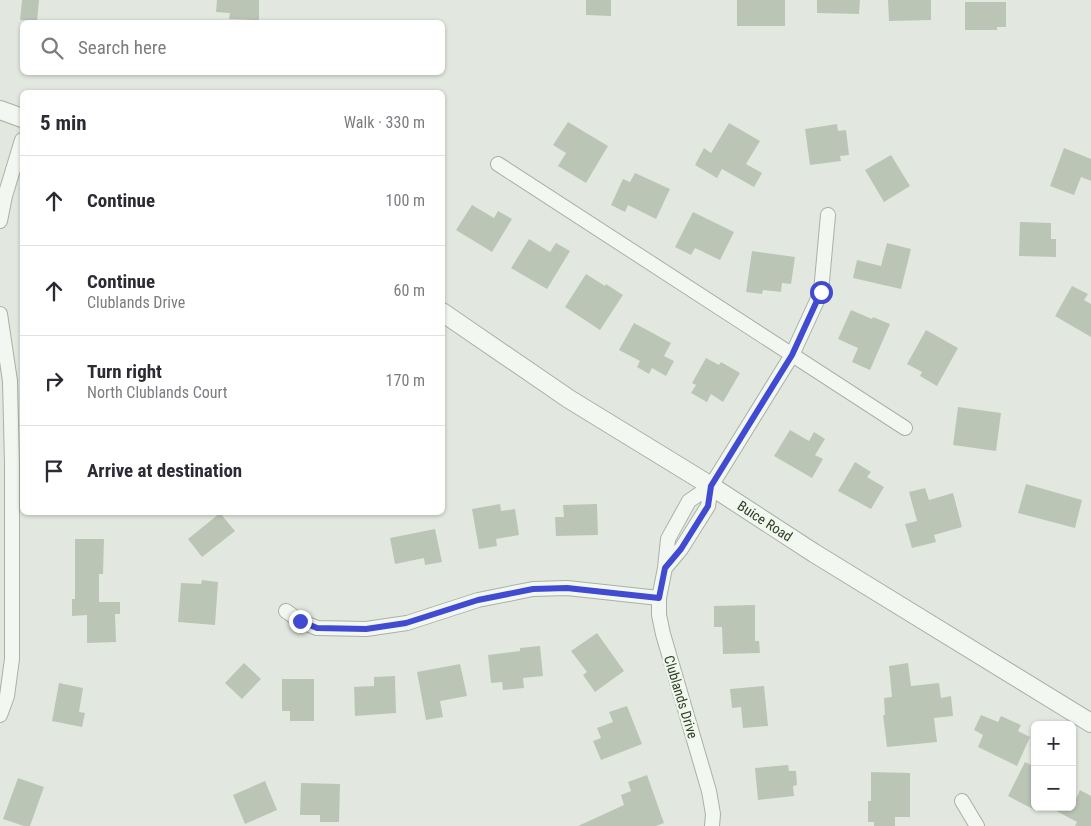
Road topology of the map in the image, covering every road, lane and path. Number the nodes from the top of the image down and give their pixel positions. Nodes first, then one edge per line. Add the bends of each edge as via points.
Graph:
1 (0, 110) edge
2 (20, 117) edge
3 (20, 147) edge
4 (498, 164) dead end
5 (828, 215) dead end
6 (0, 221) edge
7 (0, 314) edge
8 (445, 314) edge
9 (792, 355) junction
10 (905, 428) dead end
11 (6, 464) edge
12 (711, 486) junction
13 (659, 598) junction
14 (286, 611) dead end
15 (0, 716) edge
16 (1091, 723) edge
17 (962, 801) dead end
18 (712, 826) edge
19 (977, 826) edge

1 - 2 street
3 - 6 street
4 - 9 street
5 - 9 street, Clublands Drive via 821,292
7 - 11 street via 10,381
8 - 12 street, Buice Road via 569,399
9 - 10 street
9 - 12 street, Clublands Drive
11 - 15 street via 12,660 7,696
12 - 13 street, Clublands Drive via 708,506 665,568
12 - 16 street, Buice Road
13 - 14 street via 567,588 533,589 478,600 406,623 366,629 317,628
13 - 18 street, Clublands Drive via 663,634 709,791
17 - 19 street

